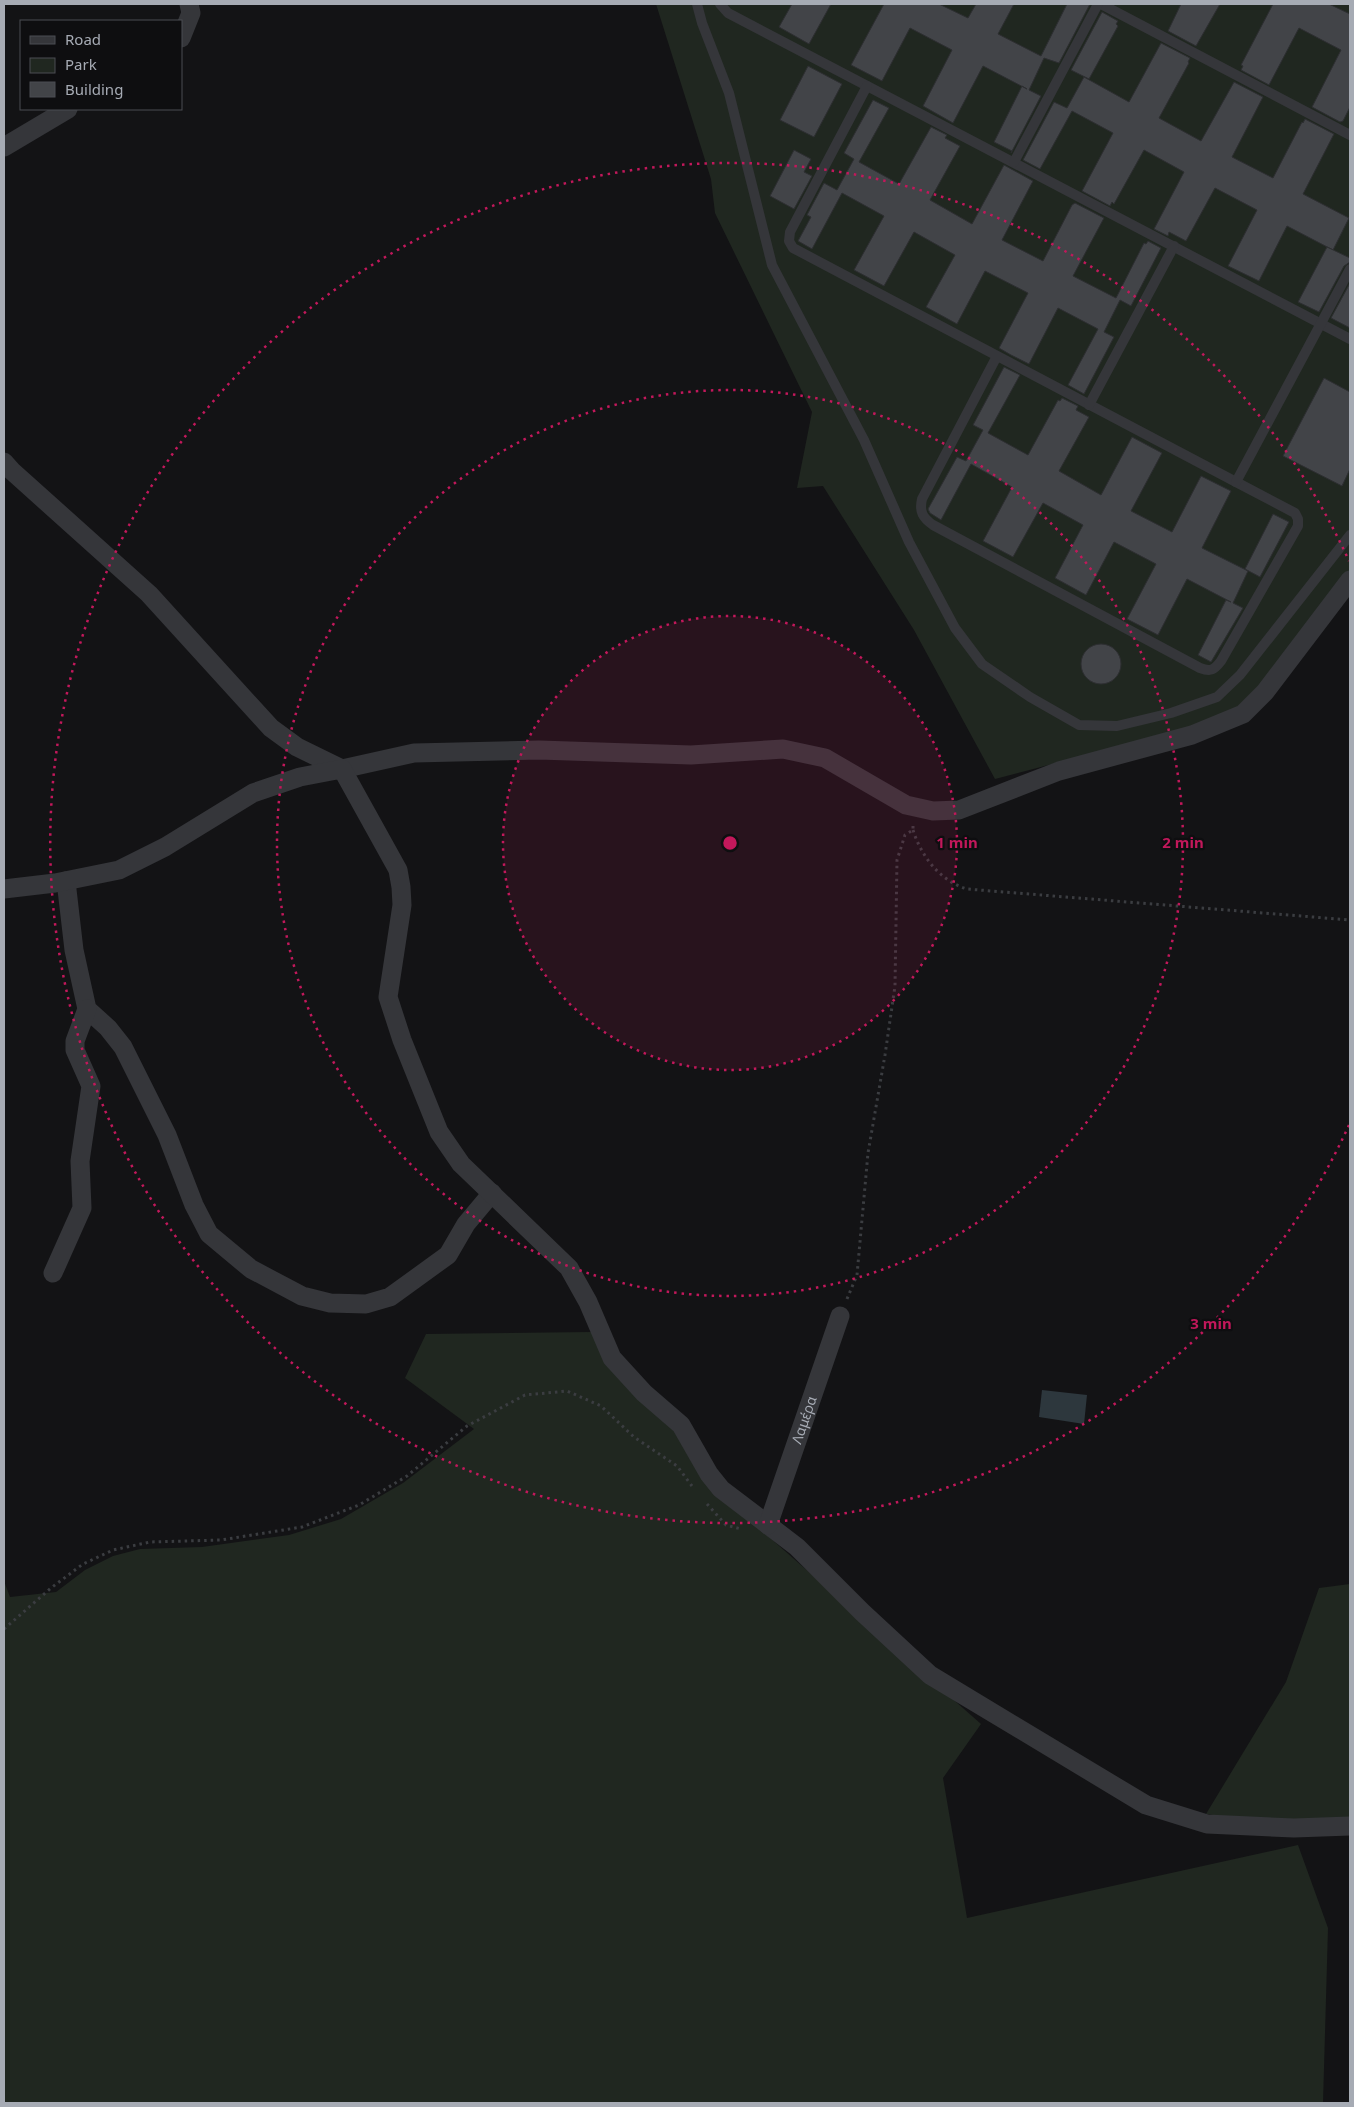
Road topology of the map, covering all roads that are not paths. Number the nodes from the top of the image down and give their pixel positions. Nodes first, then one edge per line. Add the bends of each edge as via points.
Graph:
1 (189, 4) edge
2 (697, 4) edge
3 (720, 4) edge
4 (1100, 4) edge
5 (182, 36) edge
6 (867, 86) junction
7 (66, 110) edge
8 (1350, 135) edge
9 (4, 147) edge
10 (1014, 162) junction
11 (1174, 246) junction
12 (1350, 269) edge
13 (1321, 323) junction
14 (1350, 339) edge
15 (996, 356) junction
16 (1089, 405) junction
17 (4, 462) edge
18 (1236, 482) junction
19 (1350, 534) edge
20 (1350, 580) edge
21 (342, 769) junction
22 (66, 881) junction
23 (4, 889) edge
24 (87, 1009) junction
25 (492, 1193) junction
26 (53, 1273) dead end
27 (840, 1316) road end
28 (768, 1524) junction
29 (1350, 1826) edge

1 - 5 street via 191,13
2 - 19 lane via 729,94 772,265 864,440 914,551 955,628 982,664 1030,697 1080,725 1117,726 1171,713 1217,697 1240,675
3 - 6 lane via 728,13
4 - 8 lane
4 - 10 lane
6 - 10 lane
6 - 15 lane via 788,241 802,254
7 - 9 street
10 - 11 lane
11 - 13 lane
11 - 16 lane
12 - 13 lane
13 - 14 lane
13 - 18 lane
15 - 16 lane
15 - 18 lane via 922,499 922,514 933,525 1208,671 1215,669 1221,661 1298,526 1294,513
16 - 18 lane
17 - 21 street via 149,594 271,728 297,746
20 - 21 street via 1265,692 1243,714 1192,735 1059,771 959,810 933,811 906,805 825,758 783,749 691,755 539,750 414,753
21 - 22 street via 300,776 253,793 165,847 119,870
21 - 25 street via 398,870 402,905 388,997 402,1040 439,1132 461,1164
22 - 23 street
22 - 24 street via 74,950
24 - 25 street via 123,1047 168,1135 194,1205 209,1234 251,1268 302,1296 366,1304 390,1297 448,1255 466,1224
24 - 26 street via 75,1050 91,1086 80,1161 82,1208
25 - 28 street via 569,1268 612,1358 644,1393 682,1425 721,1489
27 - 28 street, Λαμέρα
28 - 29 street via 797,1547 930,1675 1146,1805 1207,1824 1294,1828

